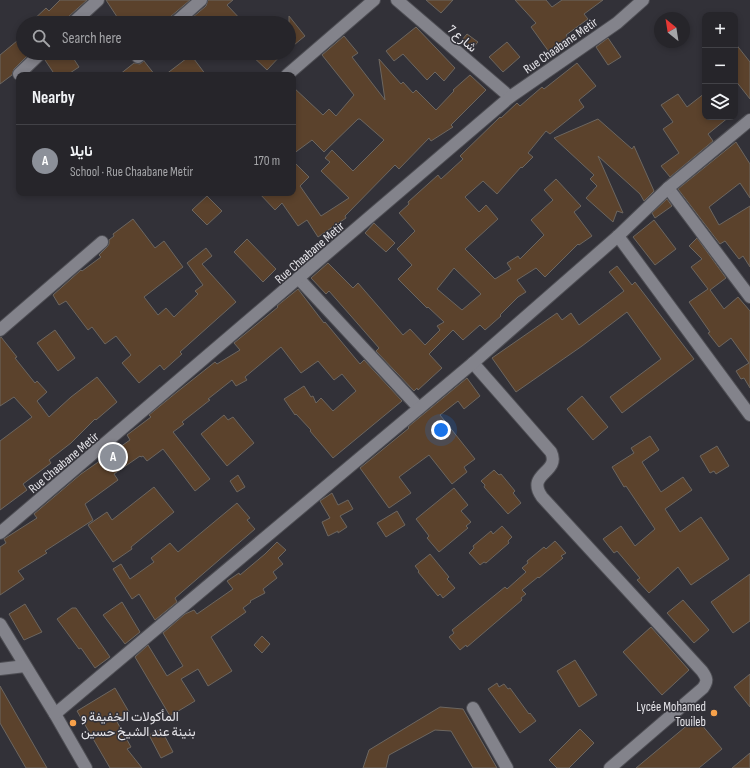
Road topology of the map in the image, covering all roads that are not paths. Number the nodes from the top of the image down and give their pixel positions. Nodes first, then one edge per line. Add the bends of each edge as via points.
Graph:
1 (98, 0) edge
2 (201, 0) edge
3 (374, 0) edge
4 (397, 0) edge
5 (643, 0) edge
6 (81, 16) edge
7 (183, 16) edge
8 (34, 60) edge
9 (21, 72) edge
10 (290, 72) edge
11 (510, 97) junction
12 (750, 120) edge
13 (668, 188) junction
14 (618, 236) junction
15 (102, 242) dead end
16 (299, 279) junction
17 (750, 297) edge
18 (0, 330) edge
19 (473, 363) junction
20 (419, 408) junction
21 (750, 415) edge
22 (0, 533) edge
23 (0, 624) edge
24 (25, 666) junction
25 (0, 669) edge
26 (473, 708) dead end
27 (55, 714) junction
28 (86, 768) edge
29 (507, 768) edge
30 (610, 768) edge

1 - 6 street
2 - 7 street
3 - 10 street
4 - 11 street, شارع 7
5 - 11 street, Rue Chaabane Metir via 617,23
8 - 9 street
11 - 16 street, Rue Chaabane Metir
12 - 13 street
13 - 14 street
13 - 17 street
14 - 19 street
14 - 21 street
15 - 18 street
16 - 20 street
16 - 22 street, Rue Chaabane Metir
19 - 20 street
19 - 30 street via 551,452 554,460 552,466 540,476 537,482 538,492 706,677 703,688
20 - 27 street
23 - 24 street
24 - 25 street
24 - 27 street
26 - 29 street
27 - 28 street

